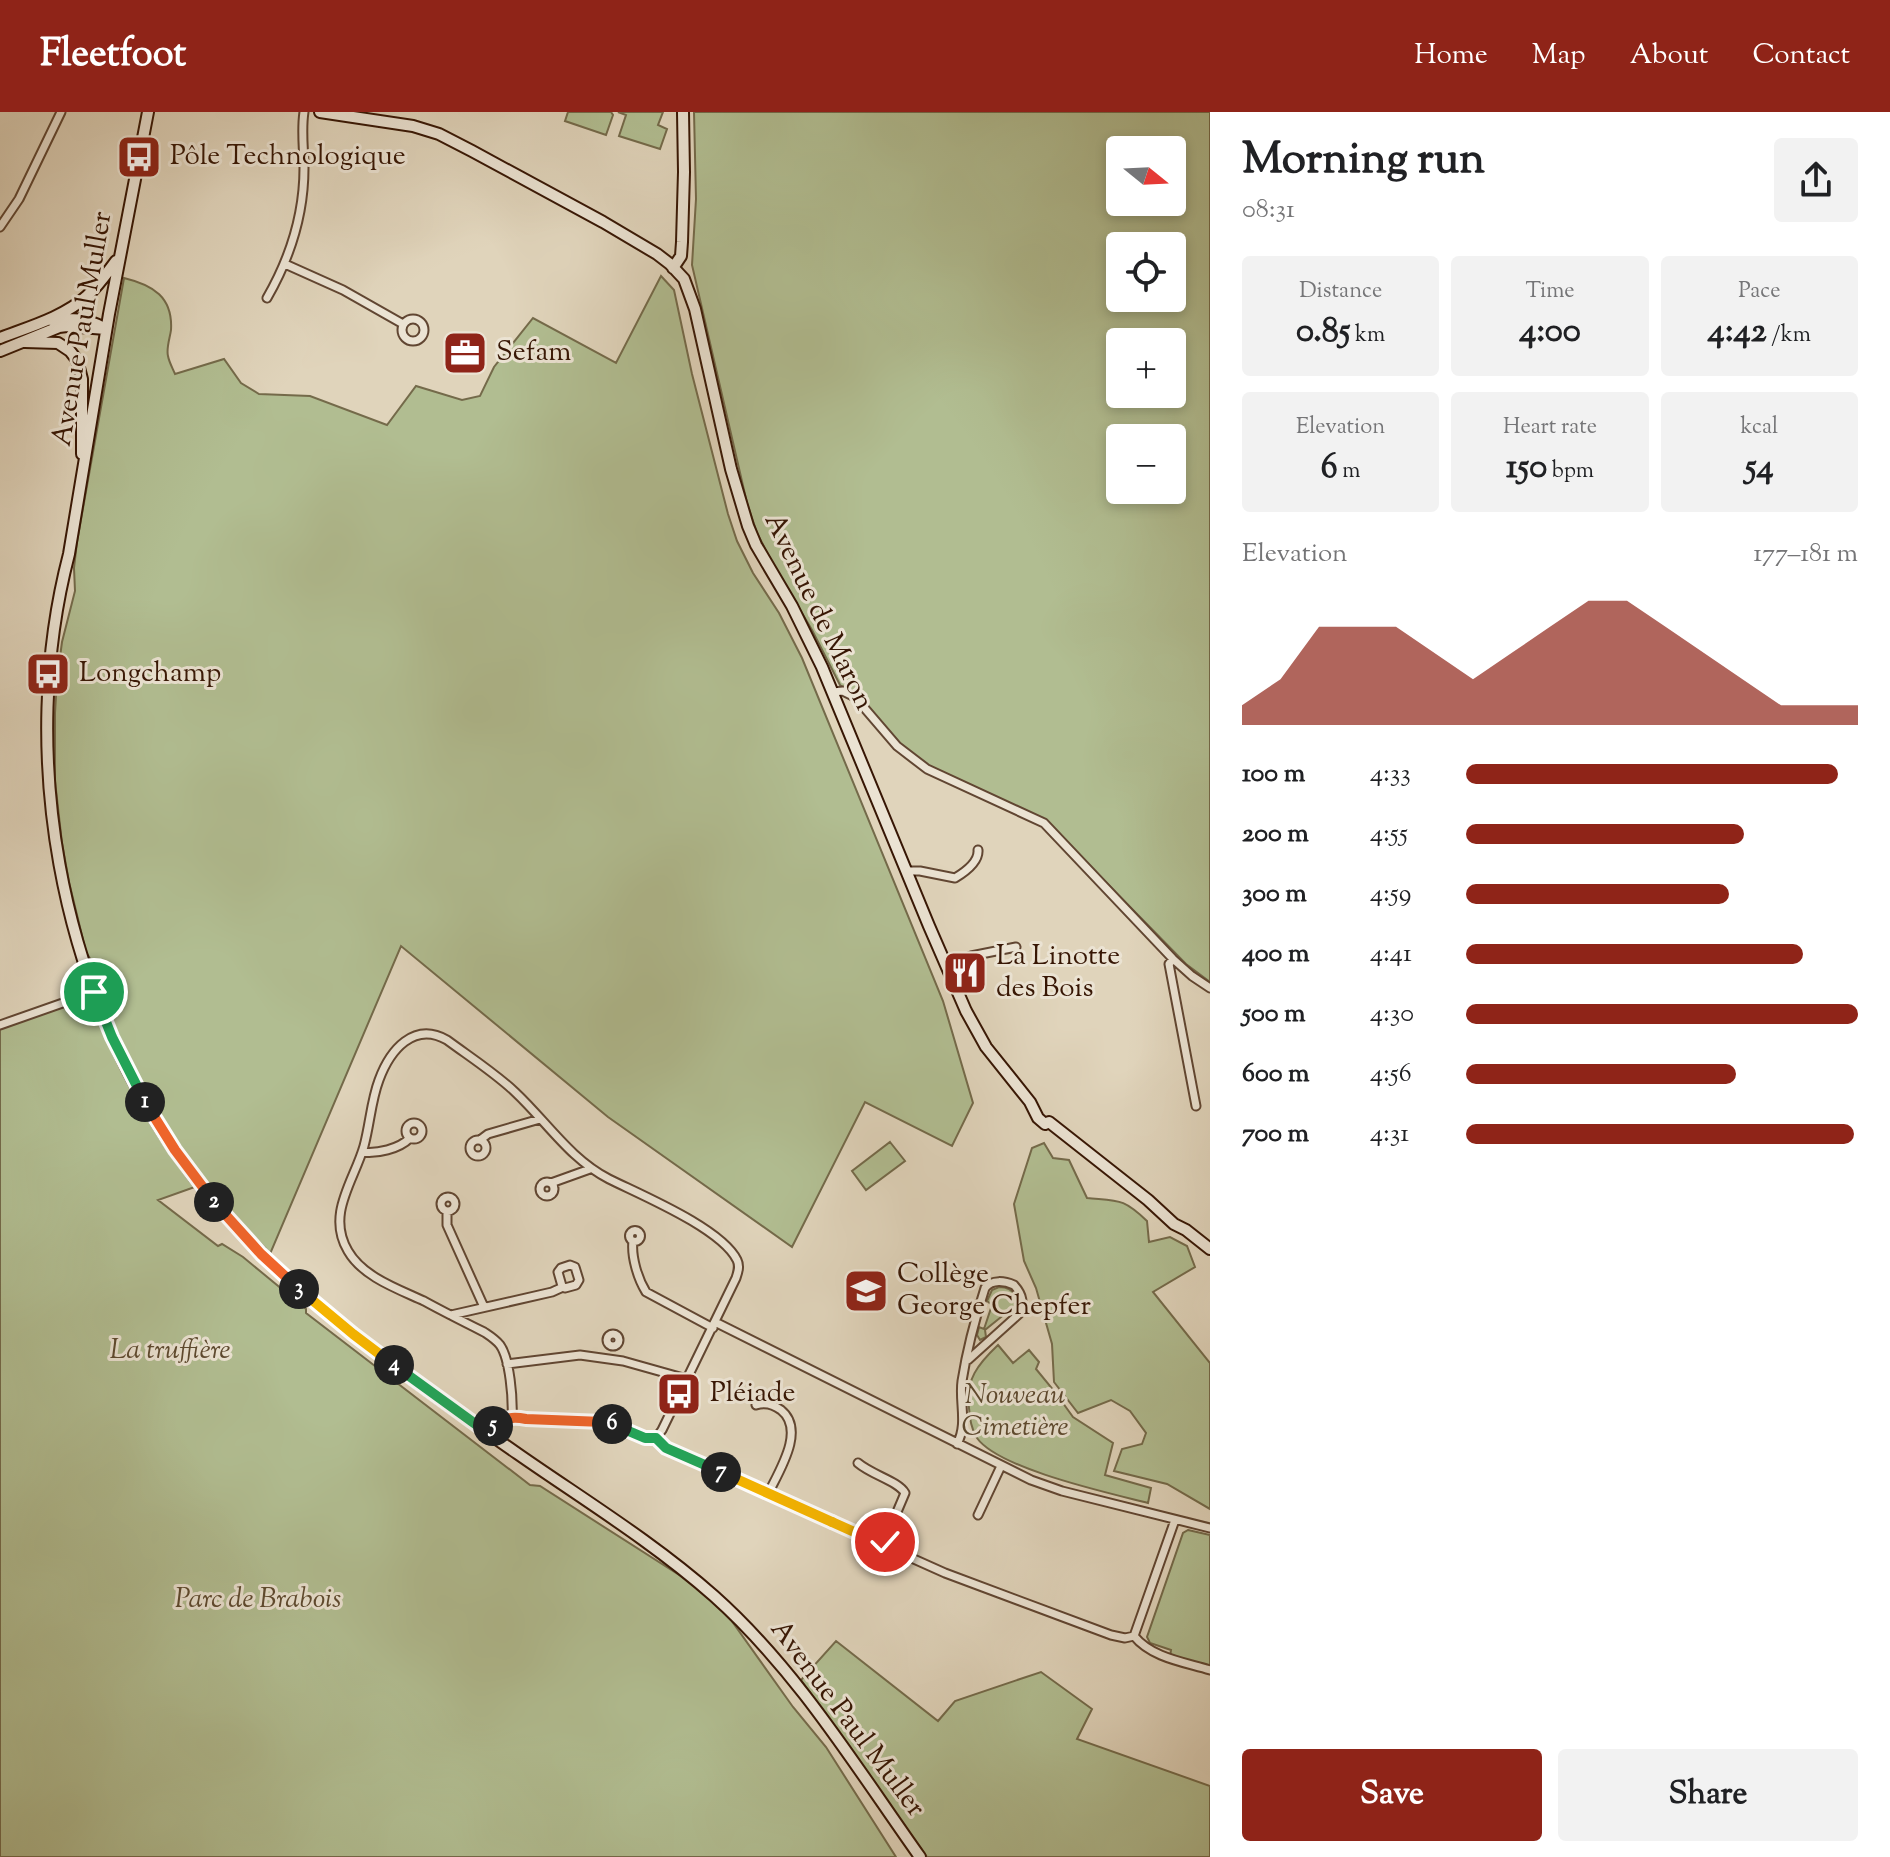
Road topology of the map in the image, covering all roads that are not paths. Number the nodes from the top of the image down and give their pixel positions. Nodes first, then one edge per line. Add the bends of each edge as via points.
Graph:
1 (61, 112) edge
2 (148, 112) edge
3 (304, 112) edge
4 (320, 112) edge
5 (683, 112) edge
6 (0, 227) edge
7 (119, 256) junction
8 (285, 264) junction
9 (673, 268) junction
10 (267, 298) dead end
11 (41, 322) junction
12 (403, 324) dead end
13 (106, 329) junction
14 (0, 338) edge
15 (25, 342) junction
16 (0, 351) edge
17 (82, 484) junction
18 (833, 692) junction
19 (978, 850) dead end
20 (907, 871) junction
21 (1016, 947) dead end
22 (1173, 959) junction
23 (946, 966) junction
24 (1210, 988) edge
25 (94, 992) junction
26 (0, 1025) edge
27 (1196, 1106) dead end
28 (540, 1119) junction
29 (410, 1138) dead end
30 (480, 1140) dead end
31 (362, 1152) junction
32 (590, 1169) junction
33 (551, 1183) dead end
34 (447, 1211) dead end
35 (633, 1241) dead end
36 (1210, 1249) edge
37 (563, 1287) dead end
38 (488, 1306) junction
39 (451, 1315) junction
40 (714, 1325) junction
41 (615, 1346) dead end
42 (616, 1359) junction
43 (968, 1360) junction
44 (507, 1364) junction
45 (687, 1379) junction
46 (756, 1405) dead end
47 (512, 1417) junction
48 (485, 1431) junction
49 (656, 1438) junction
50 (957, 1444) junction
51 (858, 1463) dead end
52 (1001, 1466) junction
53 (768, 1494) junction
54 (978, 1515) dead end
55 (1175, 1520) junction
56 (1210, 1528) edge
57 (883, 1545) junction
58 (1134, 1636) junction
59 (1210, 1670) edge
60 (920, 1857) edge

1 - 6 street
2 - 7 street, Avenue Paul Muller
3 - 8 street via 303,191
4 - 9 street via 413,126 445,137 603,222
5 - 9 street via 682,242
7 - 11 street via 87,296
7 - 13 street, Avenue Paul Muller
8 - 10 street
8 - 12 street
9 - 18 street, Avenue de Maron via 688,286 695,309 748,526
11 - 13 street via 76,319
11 - 14 street
13 - 15 street via 59,327
13 - 17 street, Avenue Paul Muller
15 - 16 street
15 - 17 street via 58,343 80,368
17 - 25 street, Avenue Paul Muller via 49,704 48,763 56,849
18 - 20 street, Avenue de Maron
18 - 22 street via 855,697 897,746 927,769 1044,823
19 - 20 street via 976,861 955,878
20 - 23 street, Avenue de Maron
21 - 23 street
22 - 24 street
22 - 27 street via 1169,964
23 - 36 street, Avenue de Maron via 986,1047 1030,1102
25 - 26 street
25 - 48 street, Avenue Paul Muller via 155,1120 236,1227 353,1334
28 - 30 street
28 - 31 street via 508,1086 447,1040 412,1036 378,1084
28 - 32 street
29 - 31 street via 373,1153
31 - 39 street via 340,1211 349,1254 380,1279
32 - 33 street
32 - 40 street via 703,1227 734,1256 736,1278
34 - 38 street via 447,1225
35 - 40 street via 646,1292
37 - 38 street
38 - 39 street
39 - 44 street via 497,1341
40 - 45 street
40 - 50 street
41 - 42 street
42 - 44 street via 572,1355
42 - 45 street
43 - 43 street via 1019,1314 1022,1298 1014,1285 995,1282 985,1288 968,1342
43 - 50 street via 962,1385 963,1431
44 - 47 street
45 - 49 street
46 - 53 street via 781,1410 791,1427 791,1442
47 - 48 street
47 - 49 street via 603,1422
48 - 60 street, Avenue Paul Muller via 665,1556 748,1628 806,1695
49 - 53 street via 666,1448
50 - 52 street
51 - 57 street via 905,1493
52 - 54 street
52 - 55 street via 1051,1488
53 - 57 street
55 - 56 street
55 - 58 street
57 - 58 street via 1111,1635
58 - 59 street via 1162,1656

